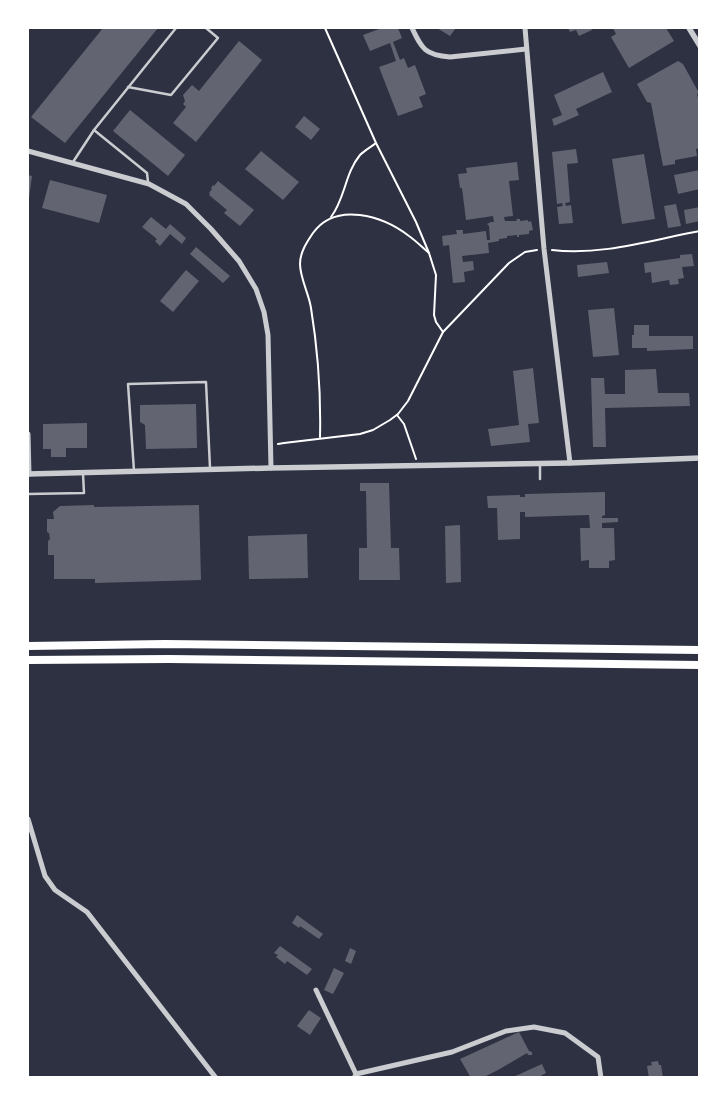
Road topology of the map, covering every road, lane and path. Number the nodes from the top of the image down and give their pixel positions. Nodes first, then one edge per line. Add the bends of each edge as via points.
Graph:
1 (176, 28) edge
2 (206, 28) edge
3 (326, 28) edge
4 (412, 28) edge
5 (525, 28) edge
6 (689, 28) edge
7 (700, 46) edge
8 (526, 49) junction
9 (128, 87) junction
10 (94, 130) junction
11 (376, 143) junction
12 (28, 151) edge
13 (72, 163) junction
14 (148, 184) junction
15 (329, 219) junction
16 (700, 231) edge
17 (544, 249) junction
18 (429, 253) junction
19 (443, 332) junction
20 (397, 415) junction
21 (28, 434) edge
22 (320, 438) junction
23 (270, 447) junction
24 (700, 458) edge
25 (570, 463) junction
26 (540, 464) junction
27 (418, 466) junction
28 (271, 468) junction
29 (210, 470) junction
30 (134, 472) junction
31 (83, 473) junction
32 (28, 474) edge
33 (540, 479) dead end
34 (28, 494) edge
35 (28, 646) edge
36 (700, 650) edge
37 (28, 660) edge
38 (700, 665) edge
39 (28, 819) edge
40 (316, 990) dead end
41 (355, 1076) edge
42 (216, 1078) edge
43 (601, 1078) edge

1 - 9 lane
2 - 9 lane via 218,38 171,95
3 - 11 path
4 - 8 street via 421,46 439,56
5 - 8 street
6 - 7 street
8 - 17 street
9 - 10 lane
10 - 13 lane
10 - 14 lane via 148,172
11 - 15 path via 359,156 337,209
11 - 18 path
12 - 13 street
13 - 14 street
14 - 23 street via 186,204 240,261 256,289 268,335
15 - 18 path via 350,214 387,223
15 - 22 path via 315,230 303,248 300,264 311,306 319,375
16 - 17 path via 601,250
17 - 19 path via 525,252 509,263
17 - 25 street
18 - 19 path via 436,275 434,315
19 - 20 path via 408,401
20 - 22 path via 360,434
20 - 27 path via 404,424
21 - 32 street
22 - 23 path
23 - 28 street
24 - 25 street
25 - 26 street
26 - 27 street
26 - 33 lane
27 - 28 street
28 - 29 street
29 - 30 street
29 - 30 lane via 206,382 128,384
30 - 31 street
31 - 32 street
31 - 34 lane via 84,493
35 - 36 highway via 165,644
37 - 38 highway
39 - 42 street via 45,876 55,890 87,912
40 - 41 street
41 - 43 street via 452,1052 506,1031 534,1027 565,1033 598,1057

